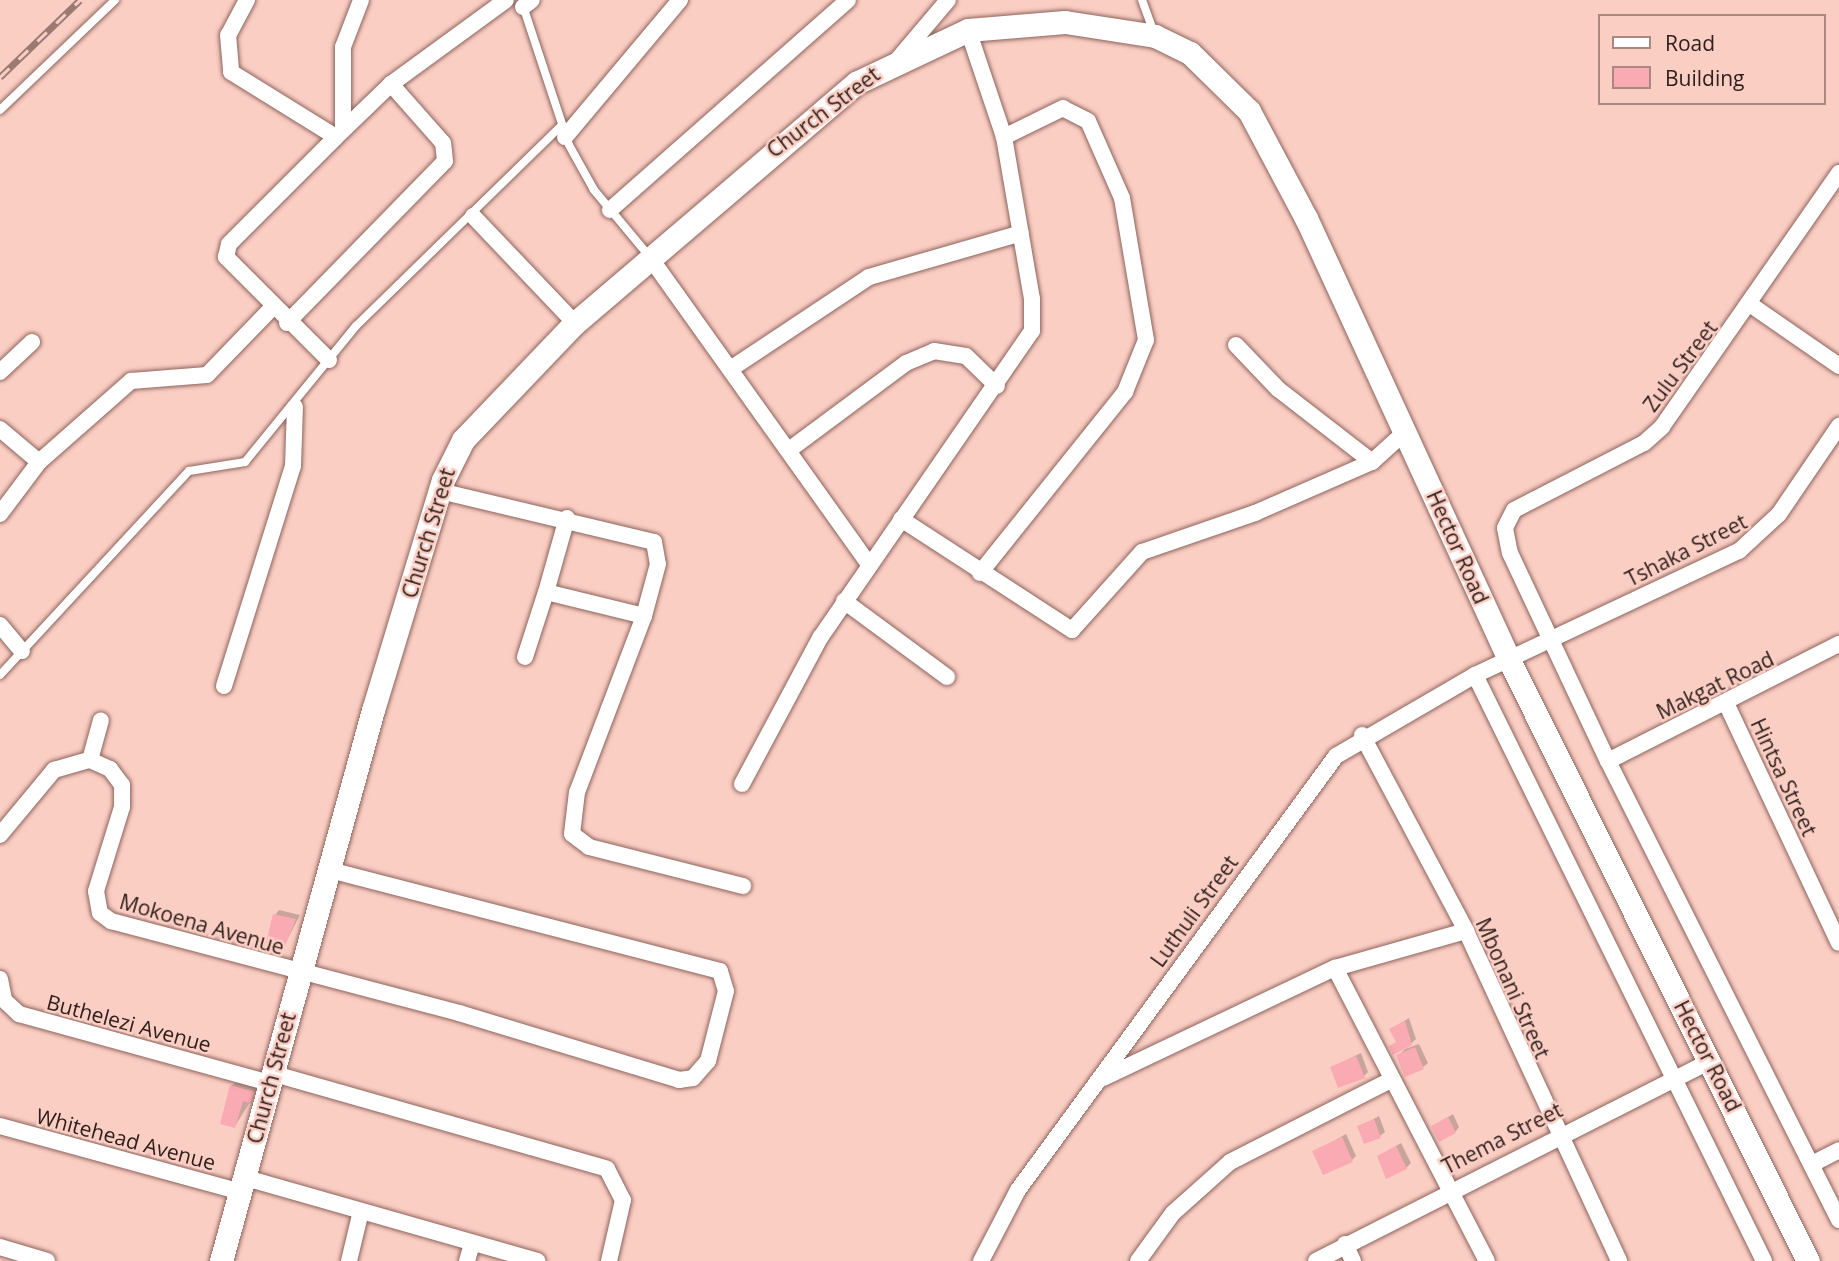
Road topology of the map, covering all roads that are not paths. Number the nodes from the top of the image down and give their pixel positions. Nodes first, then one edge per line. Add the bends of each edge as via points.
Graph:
1 (115, 0) edge
2 (247, 0) edge
3 (361, 0) edge
4 (506, 0) edge
5 (680, 0) edge
6 (848, 0) edge
7 (948, 0) edge
8 (1142, 0) edge
9 (525, 2) edge
10 (968, 30) junction
11 (1155, 36) junction
12 (898, 59) junction
13 (391, 84) junction
14 (0, 110) edge
15 (563, 131) junction
16 (339, 133) junction
17 (1004, 137) junction
18 (1839, 173) edge
19 (610, 210) junction
20 (473, 216) junction
21 (1021, 233) junction
22 (649, 256) junction
23 (1751, 305) junction
24 (271, 309) junction
25 (287, 323) junction
26 (575, 323) junction
27 (32, 342) dead end
28 (1236, 345) dead end
29 (329, 360) junction
30 (1839, 366) edge
31 (732, 368) junction
32 (0, 372) edge
33 (997, 386) junction
34 (295, 407) junction
35 (1839, 426) edge
36 (0, 429) edge
37 (1405, 432) junction
38 (789, 450) junction
39 (39, 462) junction
40 (1371, 462) junction
41 (440, 491) junction
42 (0, 514) edge
43 (567, 518) junction
44 (901, 519) junction
45 (1505, 528) joint
46 (868, 563) junction
47 (980, 573) junction
48 (546, 592) junction
49 (844, 601) junction
50 (644, 616) junction
51 (0, 625) edge
52 (1553, 639) junction
53 (1838, 648) edge
54 (22, 651) junction
55 (526, 657) dead end
56 (1509, 660) junction
57 (0, 675) edge
58 (1475, 675) junction
59 (947, 677) dead end
60 (224, 687) dead end
61 (1726, 704) junction
62 (101, 720) dead end
63 (1362, 735) junction
64 (90, 760) junction
65 (1608, 761) junction
66 (742, 784) dead end
67 (0, 835) edge
68 (327, 869) junction
69 (743, 886) dead end
70 (1466, 931) junction
71 (1839, 943) edge
72 (1335, 968) junction
73 (299, 974) junction
74 (0, 979) edge
75 (1710, 1061) junction
76 (1673, 1076) junction
77 (270, 1078) junction
78 (1101, 1078) junction
79 (1389, 1081) junction
80 (0, 1126) edge
81 (1556, 1134) junction
82 (1839, 1150) edge
83 (1812, 1164) junction
84 (244, 1185) junction
85 (1451, 1187) junction
86 (361, 1211) junction
87 (1839, 1220) edge
88 (472, 1243) junction
89 (1345, 1244) junction
90 (0, 1247) edge
91 (47, 1261) edge
92 (221, 1261) edge
93 (349, 1261) edge
94 (467, 1261) edge
95 (537, 1261) edge
96 (609, 1261) edge
97 (981, 1261) edge
98 (1138, 1261) edge
99 (1316, 1261) edge
100 (1353, 1261) edge
101 (1487, 1261) edge
102 (1619, 1261) edge
103 (1764, 1261) edge
104 (1808, 1261) edge

1 - 14 lane
2 - 16 street via 228,35 231,72
3 - 16 street via 343,47
4 - 13 street
5 - 15 street
6 - 19 street
7 - 12 street
8 - 11 lane
9 - 15 lane
10 - 11 street, Hector Road via 1065,22
10 - 12 street, Church Street
10 - 17 street
11 - 37 street, Hector Road via 1197,59 1249,111
12 - 22 street, Church Street via 827,104
13 - 16 street
13 - 25 street via 443,143 445,161
15 - 19 lane
15 - 20 lane
16 - 24 street via 229,244 230,268
17 - 21 street
17 - 47 street via 1063,108 1088,121 1122,198 1146,340 1125,392
18 - 23 street, Zulu Street
19 - 22 lane
20 - 26 street
20 - 29 lane via 405,275
21 - 31 street via 869,278
21 - 33 street via 1033,323
22 - 26 street, Church Street
22 - 31 street
23 - 30 street
23 - 45 street, Zulu Street via 1662,427 1644,443 1514,510
24 - 25 street
24 - 39 street via 224,365 194,379 131,381
25 - 29 street
26 - 41 street, Church Street via 471,429
27 - 32 street
28 - 40 street via 1278,389
29 - 34 lane
31 - 38 street
33 - 38 street via 966,356 934,351 906,363
33 - 44 street
34 - 54 lane via 245,462 189,471
34 - 60 street via 293,466
35 - 52 street, Tshaka Street via 1763,535
36 - 39 street
37 - 40 street
37 - 56 street, Hector Road
38 - 46 street
39 - 42 street
40 - 47 street via 1255,513 1154,545 1129,565 1078,629 1060,625
41 - 43 street
41 - 68 street, Church Street
43 - 48 street
43 - 50 street via 654,541 658,564
44 - 46 street
44 - 47 street
45 - 52 street, Hector Road via 1510,552
46 - 49 street
48 - 50 street
48 - 55 street
49 - 59 street
49 - 66 street via 791,684
50 - 69 street via 574,801 572,834 589,847
51 - 54 street
52 - 56 street, Tshaka Street
52 - 65 street, Hector Road
53 - 61 street, Makgat Road
54 - 57 lane
56 - 58 street, Luthuli Street
56 - 75 street, Hector Road
58 - 63 street, Luthuli Street
58 - 76 street, Hector Road
61 - 65 street, Makgat Road
61 - 71 street, Hintsa Street
62 - 64 street
63 - 70 street, Mbonani Street
63 - 78 street, Luthuli Street via 1321,771
64 - 67 street via 54,770
64 - 73 street, Mokoena Avenue via 116,776 122,792 96,891 100,913 119,924
65 - 83 street, Hector Road
68 - 73 street, Church Street
68 - 73 street via 715,968 723,974 726,991 711,1054 698,1074 679,1080 459,1013
70 - 72 street
70 - 81 street, Mbonani Street
72 - 78 street
72 - 79 street
73 - 77 street, Church Street
74 - 77 street, Buthelezi Avenue via 4,1000 19,1014
75 - 76 street, Thema Street
75 - 104 street, Hector Road
76 - 81 street, Thema Street
76 - 103 street, Hector Road
77 - 84 street, Church Street
77 - 96 street, Buthelezi Avenue via 607,1168 623,1200
78 - 97 street, Luthuli Street via 1017,1190
79 - 85 street
79 - 98 street via 1230,1163 1173,1213
80 - 84 street, Whitehead Avenue
81 - 85 street, Thema Street
81 - 102 street, Mbonani Street
82 - 83 street
83 - 87 street, Hector Road
84 - 86 street, Whitehead Avenue
84 - 92 street, Church Street
85 - 89 street, Thema Street
85 - 101 street
86 - 88 street, Whitehead Avenue
86 - 93 street
88 - 94 street
88 - 95 street, Whitehead Avenue
89 - 99 street, Thema Street
89 - 100 street
90 - 91 street

